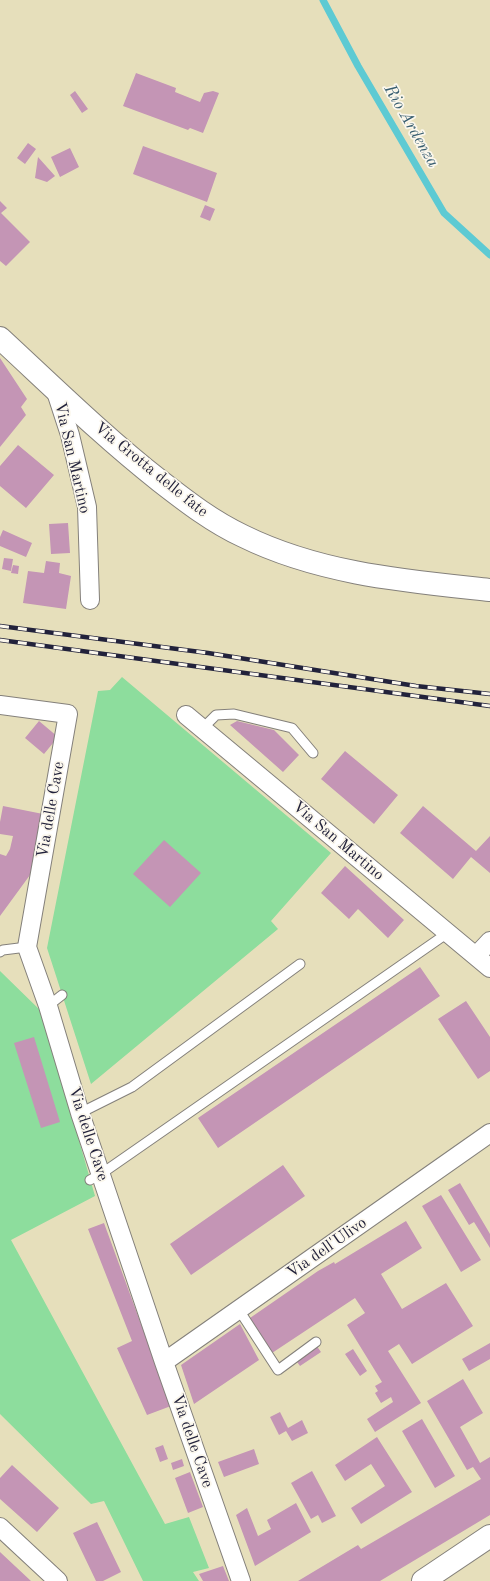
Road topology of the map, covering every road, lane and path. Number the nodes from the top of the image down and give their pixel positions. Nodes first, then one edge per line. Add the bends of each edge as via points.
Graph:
1 (0, 338) edge
2 (56, 389) junction
3 (490, 590) edge
4 (90, 600) dead end
5 (0, 705) edge
6 (186, 715) dead end
7 (202, 729) junction
8 (313, 753) dead end
9 (449, 932) junction
10 (490, 941) edge
11 (27, 947) junction
12 (0, 952) edge
13 (476, 956) junction
14 (300, 964) dead end
15 (490, 968) edge
16 (62, 995) dead end
17 (48, 1006) junction
18 (80, 1114) junction
19 (490, 1134) edge
20 (95, 1177) junction
21 (239, 1310) junction
22 (316, 1342) dead end
23 (164, 1362) junction
24 (0, 1527) edge
25 (490, 1536) edge
26 (58, 1581) edge
27 (241, 1581) edge
28 (423, 1581) edge

1 - 2 street, Via Grotta delle fate
2 - 3 street, Via Grotta delle fate via 139,464 200,512 243,536 332,568 384,579
2 - 4 street, Via San Martino via 87,507
5 - 11 street, Via delle Cave via 68,714
6 - 7 street, Via San Martino
7 - 8 lane via 216,715 234,714 292,728
7 - 9 street, Via San Martino via 248,775
9 - 13 street, Via San Martino
9 - 20 lane
10 - 13 street
11 - 12 lane
11 - 17 street, Via delle Cave
13 - 15 street, Via San Martino
14 - 18 lane via 132,1087
16 - 17 lane
17 - 18 street, Via delle Cave
18 - 20 street, Via delle Cave
19 - 21 street, Via dell'Ulivo
20 - 23 street, Via delle Cave
21 - 22 lane via 278,1370
21 - 23 street, Via dell'Ulivo
23 - 27 street, Via delle Cave
24 - 26 street
25 - 28 street

